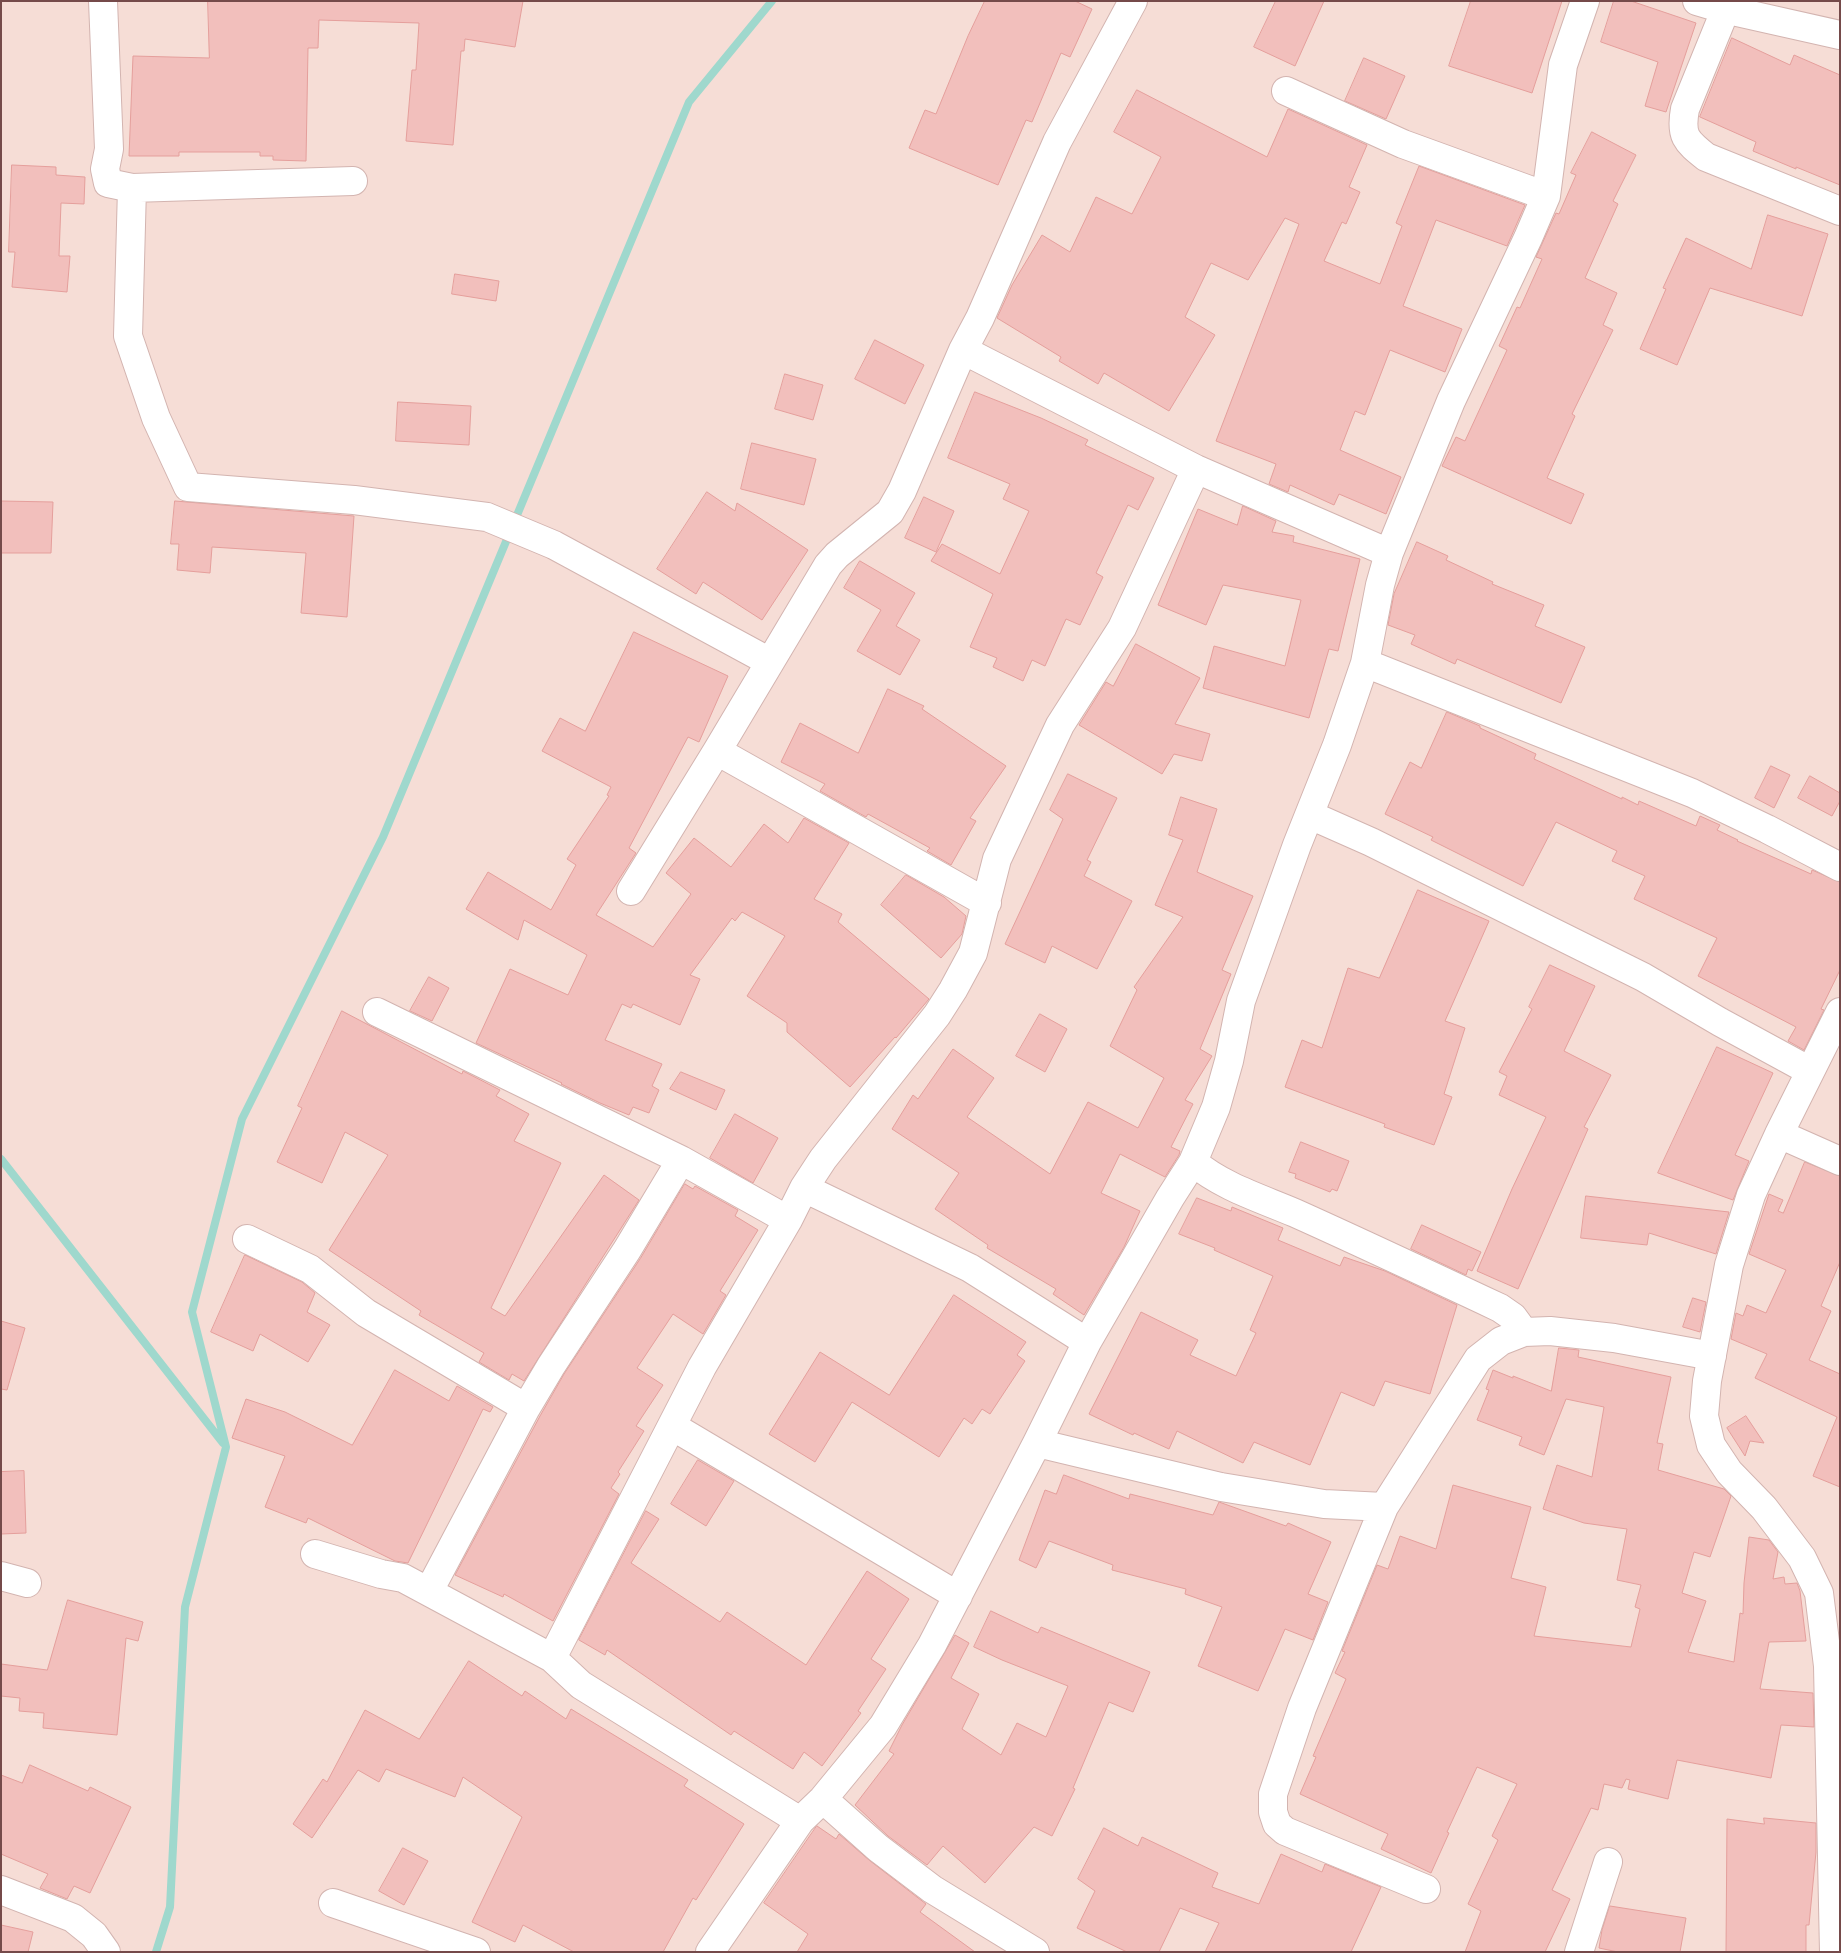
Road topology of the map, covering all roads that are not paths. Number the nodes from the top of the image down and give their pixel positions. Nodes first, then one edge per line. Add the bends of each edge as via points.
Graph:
1 (103, 1) edge
2 (1132, 1) edge
3 (1585, 1) edge
4 (1697, 1) edge
5 (1726, 5) edge
6 (1840, 35) edge
7 (1286, 91) dead end
8 (353, 181) dead end
9 (132, 188) junction
10 (1546, 196) junction
11 (1840, 212) edge
12 (963, 350) junction
13 (1196, 469) junction
14 (1389, 553) junction
15 (770, 662) junction
16 (1365, 663) junction
17 (717, 751) junction
18 (1310, 815) junction
19 (1840, 867) edge
20 (632, 891) dead end
21 (987, 903) junction
22 (377, 1012) dead end
23 (1840, 1012) edge
24 (1810, 1071) junction
25 (1779, 1134) junction
26 (681, 1160) junction
27 (1840, 1161) edge
28 (1194, 1162) junction
29 (804, 1188) junction
30 (788, 1220) junction
31 (247, 1239) dead end
32 (1524, 1332) junction
33 (1087, 1342) junction
34 (1712, 1356) junction
35 (526, 1408) junction
36 (672, 1426) junction
37 (1038, 1443) junction
38 (1384, 1507) junction
39 (315, 1554) dead end
40 (429, 1592) junction
41 (1829, 1594) edge
42 (958, 1596) junction
43 (552, 1658) junction
44 (823, 1799) junction
45 (800, 1820) junction
46 (1608, 1862) dead end
47 (1426, 1889) dead end
48 (1, 1890) edge
49 (333, 1903) dead end
50 (106, 1952) edge
51 (476, 1952) edge
52 (710, 1952) edge
53 (1035, 1952) edge
54 (1580, 1952) edge
55 (1834, 1952) edge

1 - 9 street via 109,149 105,169 108,183
2 - 12 street via 1057,142
3 - 10 street via 1563,65
4 - 5 street
5 - 6 street
5 - 11 street via 1685,109 1682,124 1688,142 1706,157
7 - 10 street via 1403,144
8 - 9 street
9 - 15 street via 128,336 156,418 188,487 354,500 487,517 554,545
10 - 14 street via 1451,401
12 - 13 street
12 - 15 street via 890,512 828,564
13 - 14 street
13 - 21 street via 1122,628 1060,725 997,859
14 - 16 street
15 - 17 street
16 - 18 street
16 - 19 street via 1692,793
17 - 20 street
17 - 21 street
18 - 24 street via 1643,976
18 - 28 street via 1242,1001 1216,1107
21 - 29 street via 973,953 937,1015 823,1159
22 - 26 street
23 - 24 street
24 - 25 street
25 - 27 street
25 - 34 street via 1752,1195 1729,1265
26 - 30 street
26 - 35 street
28 - 32 street via 1227,1185 1294,1212 1500,1308 1513,1317
28 - 33 street
29 - 30 street
29 - 33 street via 970,1268
30 - 36 street via 702,1367
31 - 35 street via 310,1269 366,1313
32 - 34 street via 1550,1331 1614,1338
32 - 38 street via 1501,1341 1478,1359
33 - 37 street
34 - 41 street via 1704,1416 1711,1446 1729,1472 1764,1508
35 - 40 street
36 - 42 street
36 - 43 street
37 - 38 street via 1221,1487 1324,1504
37 - 42 street
38 - 47 street via 1302,1708 1273,1794 1273,1812 1277,1824 1285,1831
39 - 40 street via 398,1577
40 - 43 street
41 - 55 street
42 - 44 street via 883,1726
43 - 45 street via 581,1685
44 - 45 street
44 - 53 street via 878,1848 932,1889
45 - 52 street
46 - 54 street
48 - 50 street via 73,1918 94,1935
49 - 51 street

